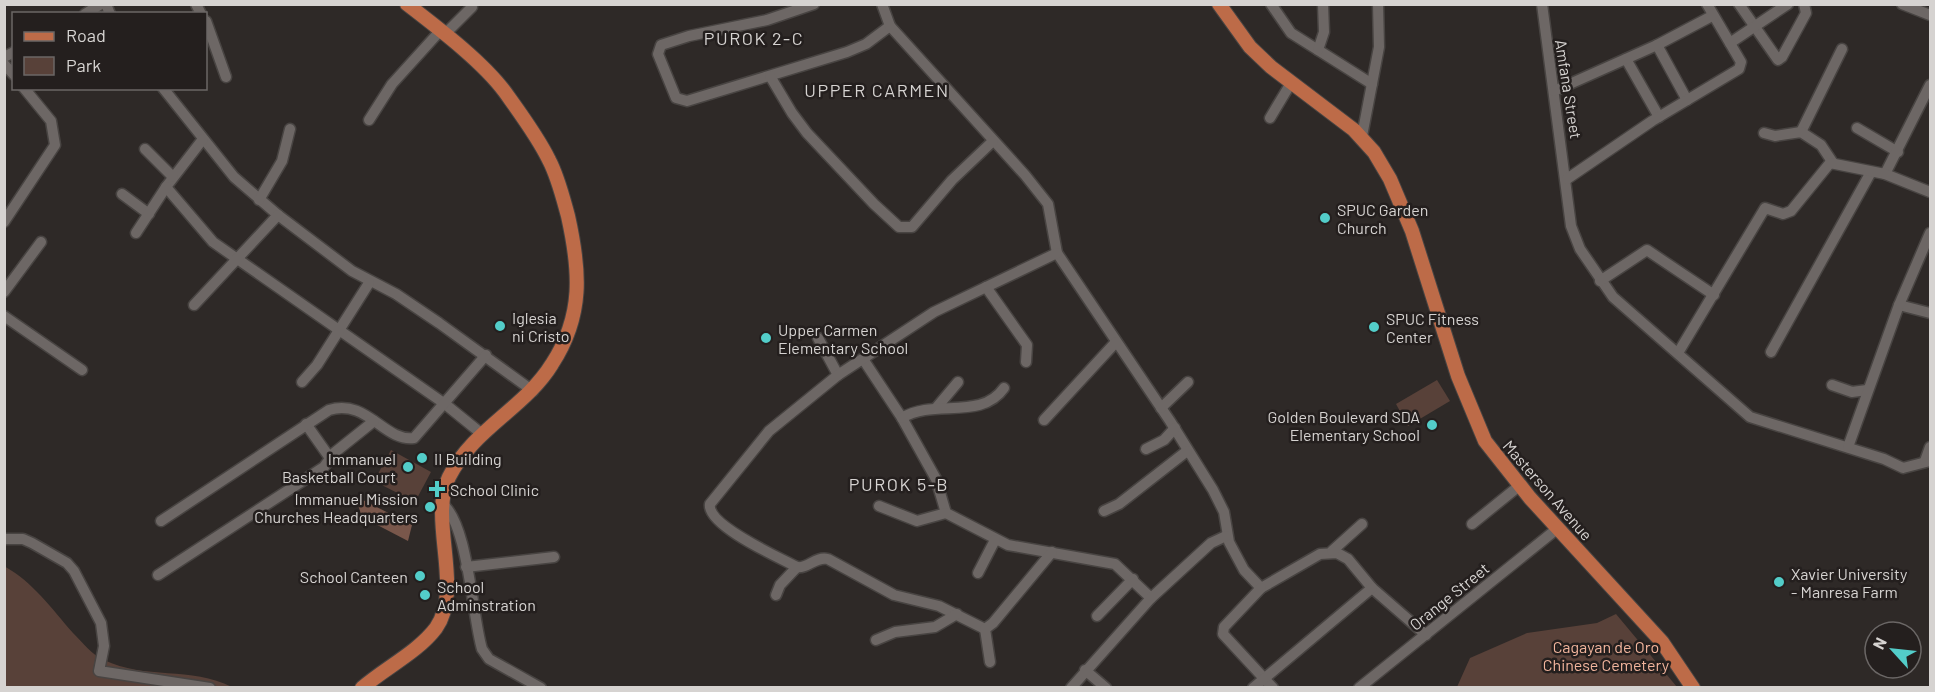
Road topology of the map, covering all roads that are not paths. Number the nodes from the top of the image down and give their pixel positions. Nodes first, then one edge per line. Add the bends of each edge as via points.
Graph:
1 (101, 4) edge
2 (814, 4) edge
3 (882, 4) edge
4 (1219, 4) edge
5 (1271, 4) edge
6 (1323, 4) edge
7 (1378, 4) edge
8 (1542, 4) edge
9 (1707, 4) edge
10 (1739, 4) edge
11 (1788, 4) edge
12 (1804, 4) edge
13 (1902, 4) edge
14 (414, 6) edge
15 (472, 6) dead end
16 (88, 12) edge
17 (1930, 15) edge
18 (1712, 16) junction
19 (207, 26) edge
20 (890, 26) junction
21 (1754, 27) junction
22 (442, 33) junction
23 (1730, 43) junction
24 (1657, 45) junction
25 (1842, 49) dead end
26 (1318, 50) junction
27 (1626, 59) junction
28 (770, 76) junction
29 (226, 77) dead end
30 (1291, 83) junction
31 (1372, 84) junction
32 (1930, 85) edge
33 (26, 90) edge
34 (165, 90) edge
35 (1554, 91) junction
36 (1687, 100) junction
37 (1659, 117) junction
38 (1270, 118) dead end
39 (369, 120) dead end
40 (1857, 128) dead end
41 (290, 129) dead end
42 (1802, 132) junction
43 (1764, 133) dead end
44 (1362, 136) junction
45 (203, 140) junction
46 (993, 141) junction
47 (144, 150) dead end
48 (1898, 152) junction
49 (1833, 163) junction
50 (1871, 171) junction
51 (1886, 174) junction
52 (173, 177) junction
53 (1566, 179) junction
54 (166, 187) junction
55 (1930, 192) edge
56 (122, 194) dead end
57 (259, 200) junction
58 (149, 214) junction
59 (278, 215) junction
60 (4, 222) edge
61 (1930, 232) edge
62 (136, 233) dead end
63 (42, 242) dead end
64 (1057, 253) junction
65 (238, 261) junction
66 (1600, 281) junction
67 (369, 283) junction
68 (986, 286) junction
69 (4, 292) edge
70 (1714, 295) junction
71 (194, 305) dead end
72 (1899, 305) junction
73 (1930, 314) edge
74 (4, 316) edge
75 (338, 329) junction
76 (818, 338) dead end
77 (1116, 342) junction
78 (1771, 352) dead end
79 (1678, 353) junction
80 (486, 356) junction
81 (863, 359) junction
82 (1026, 362) dead end
83 (82, 370) dead end
84 (838, 375) junction
85 (302, 382) dead end
86 (958, 382) dead end
87 (1188, 382) dead end
88 (1832, 384) dead end
89 (1004, 388) dead end
90 (533, 390) junction
91 (1867, 390) junction
92 (445, 404) junction
93 (937, 407) junction
94 (1161, 408) junction
95 (902, 418) junction
96 (1044, 420) dead end
97 (374, 421) junction
98 (306, 424) junction
99 (1175, 428) junction
100 (482, 434) junction
101 (1848, 447) junction
102 (1930, 447) edge
103 (1146, 449) dead end
104 (1187, 451) junction
105 (330, 458) junction
106 (1928, 461) edge
107 (1519, 486) junction
108 (441, 503) junction
109 (879, 506) dead end
110 (1104, 511) dead end
111 (946, 513) junction
112 (161, 521) dead end
113 (1362, 524) dead end
114 (1472, 524) dead end
115 (1558, 528) junction
116 (1226, 536) junction
117 (4, 539) edge
118 (995, 540) junction
119 (1332, 551) junction
120 (1052, 552) junction
121 (554, 557) dead end
122 (466, 567) junction
123 (797, 567) junction
124 (978, 573) dead end
125 (158, 576) dead end
126 (1133, 579) junction
127 (1261, 588) junction
128 (1372, 588) junction
129 (776, 595) dead end
130 (1151, 598) junction
131 (957, 614) junction
132 (1097, 616) dead end
133 (985, 628) junction
134 (1426, 635) junction
135 (876, 640) dead end
136 (990, 662) dead end
137 (1085, 670) junction
138 (1262, 678) junction
139 (210, 687) edge
140 (362, 687) edge
141 (541, 687) edge
142 (1071, 687) edge
143 (1106, 687) edge
144 (1253, 687) edge
145 (1273, 687) edge
146 (1359, 687) edge
147 (1693, 687) edge

1 - 16 street
2 - 28 street via 767,20 664,43 658,51 680,101
3 - 20 street
4 - 30 main road, Masterson Avenue via 1250,47
5 - 26 street via 1291,33
6 - 26 street via 1324,32
7 - 31 street via 1379,47
8 - 35 street, Amfana Street
9 - 18 street
10 - 21 street
11 - 21 street
12 - 21 street via 1806,13 1779,59
13 - 17 street
14 - 22 main road
15 - 22 street
18 - 23 street
18 - 24 street
19 - 29 street
20 - 28 street via 857,49
20 - 46 street
21 - 23 street
22 - 39 street via 392,84
22 - 90 main road via 505,92 550,161 565,203 577,252 575,306 563,344
23 - 36 street via 1741,62 1739,69
24 - 27 street
24 - 36 street
25 - 42 street
26 - 31 street
27 - 35 street
27 - 37 street
28 - 46 street via 807,133 899,226 912,227 952,180
30 - 38 street
30 - 44 main road, Masterson Avenue
31 - 44 street
32 - 48 street
33 - 60 street via 51,121 55,145
34 - 45 street
35 - 53 street, Amfana Street
36 - 37 street
37 - 53 street
40 - 48 street
41 - 57 street via 282,161
42 - 43 street via 1775,136
42 - 49 street via 1821,145
44 - 107 main road, Masterson Avenue via 1384,167 1412,231 1471,411 1485,441
45 - 52 street
45 - 57 street
46 - 64 street via 1047,204
47 - 52 street
48 - 51 street
49 - 50 street
49 - 70 street via 1822,170 1791,211 1783,214 1765,208
50 - 51 street
50 - 78 street
51 - 55 street
52 - 54 street
53 - 66 street, Amfana Street via 1576,241
54 - 58 street
54 - 65 street via 203,231
56 - 58 street
57 - 59 street
58 - 62 street
59 - 65 street
59 - 67 street
61 - 72 street
63 - 69 street
64 - 68 street
64 - 77 street
65 - 71 street
65 - 75 street
66 - 70 street via 1647,250
66 - 79 street, Amfana Street via 1629,312
67 - 75 street
67 - 80 street via 396,294
68 - 81 street via 934,312
68 - 82 street via 1027,345
70 - 79 street
72 - 73 street
72 - 91 street
74 - 83 street
75 - 85 street
75 - 92 street
76 - 84 street
77 - 94 street
77 - 96 street
79 - 101 street, Amfana Street via 1750,417
80 - 90 street
80 - 92 street
81 - 84 street
81 - 95 street
84 - 123 street via 769,432 710,504 711,514 729,529
86 - 93 street
87 - 94 street
88 - 91 street via 1852,392
89 - 93 street via 998,398 981,406
90 - 100 main road
91 - 101 street
92 - 97 street via 414,438 403,437
92 - 100 street
93 - 95 street via 913,411
94 - 99 street
95 - 111 street via 936,479
97 - 98 street via 343,406
97 - 105 street
98 - 105 street
98 - 112 street
99 - 103 street via 1164,440
99 - 104 street
100 - 108 main road via 457,463
101 - 106 street, Amfana Street via 1903,468
102 - 106 street
104 - 110 street via 1119,504
104 - 116 street via 1219,502 1227,524
105 - 125 street via 319,470
107 - 114 street
107 - 115 main road, Masterson Avenue
108 - 122 street via 452,514
108 - 140 main road via 446,565 442,615 425,639
109 - 111 street via 917,521
111 - 118 street
113 - 119 street
115 - 134 street, Orange Street
115 - 147 main road, Masterson Avenue via 1662,642
116 - 127 street via 1244,570
116 - 130 street via 1212,543
117 - 139 street via 32,543 74,571 101,623 104,646 99,671
118 - 120 street
118 - 124 street
119 - 127 street
119 - 128 street via 1348,560
120 - 126 street via 1115,564
120 - 133 street
121 - 122 street
122 - 141 street via 482,649 489,659
123 - 129 street
123 - 131 street via 828,559 894,595
126 - 130 street
126 - 132 street
127 - 138 street via 1223,630
128 - 134 street
128 - 138 street
130 - 137 street
131 - 133 street
131 - 135 street via 935,627 895,632
133 - 136 street
134 - 146 street, Orange Street
137 - 142 street
137 - 143 street
138 - 144 street
138 - 145 street

